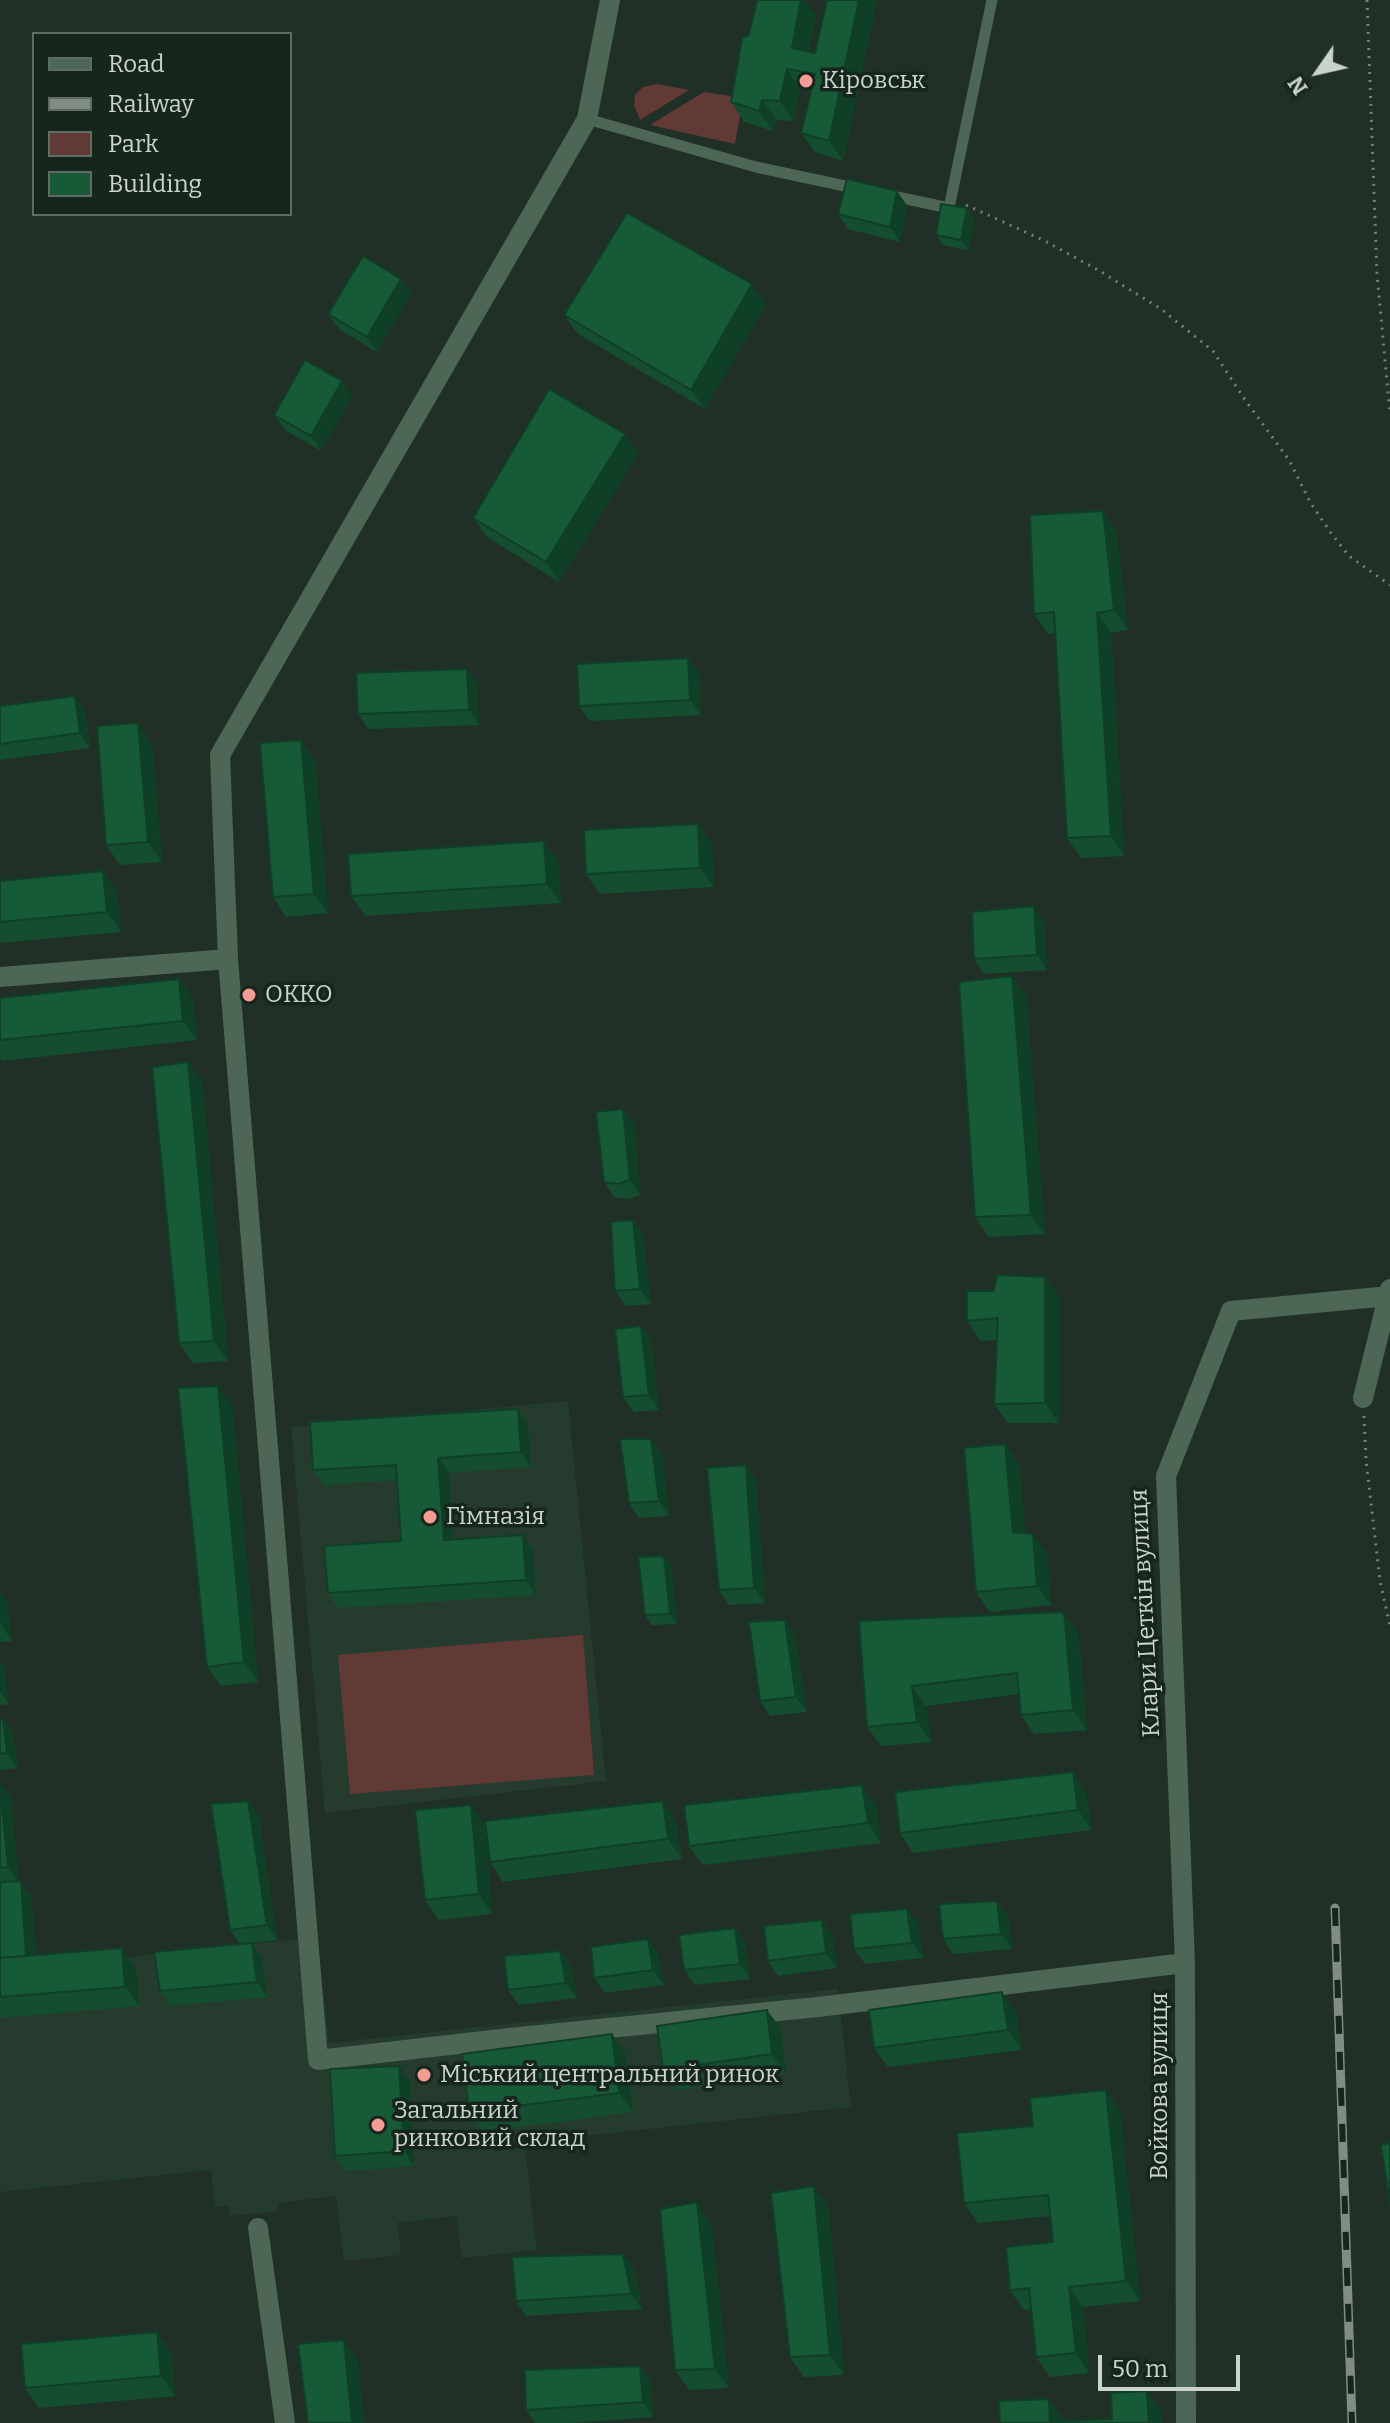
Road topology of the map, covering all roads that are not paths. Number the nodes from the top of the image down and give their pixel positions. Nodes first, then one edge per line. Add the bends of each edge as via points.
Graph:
1 (610, 0) edge
2 (992, 0) edge
3 (587, 119) junction
4 (228, 959) junction
5 (0, 977) edge
6 (1389, 1294) edge
7 (1363, 1398) road end
8 (1178, 1749) joint
9 (1185, 1963) junction
10 (258, 2228) dead end
11 (285, 2423) edge
12 (1186, 2423) edge

1 - 3 street
2 - 3 lane via 949,208 756,167
3 - 4 street via 220,755
4 - 5 street
4 - 9 street via 318,2060
6 - 7 street
6 - 8 street, Клари Цеткін вулиця via 1231,1311 1166,1476
8 - 9 street, Войкова вулиця
9 - 12 street, Войкова вулиця
10 - 11 street

